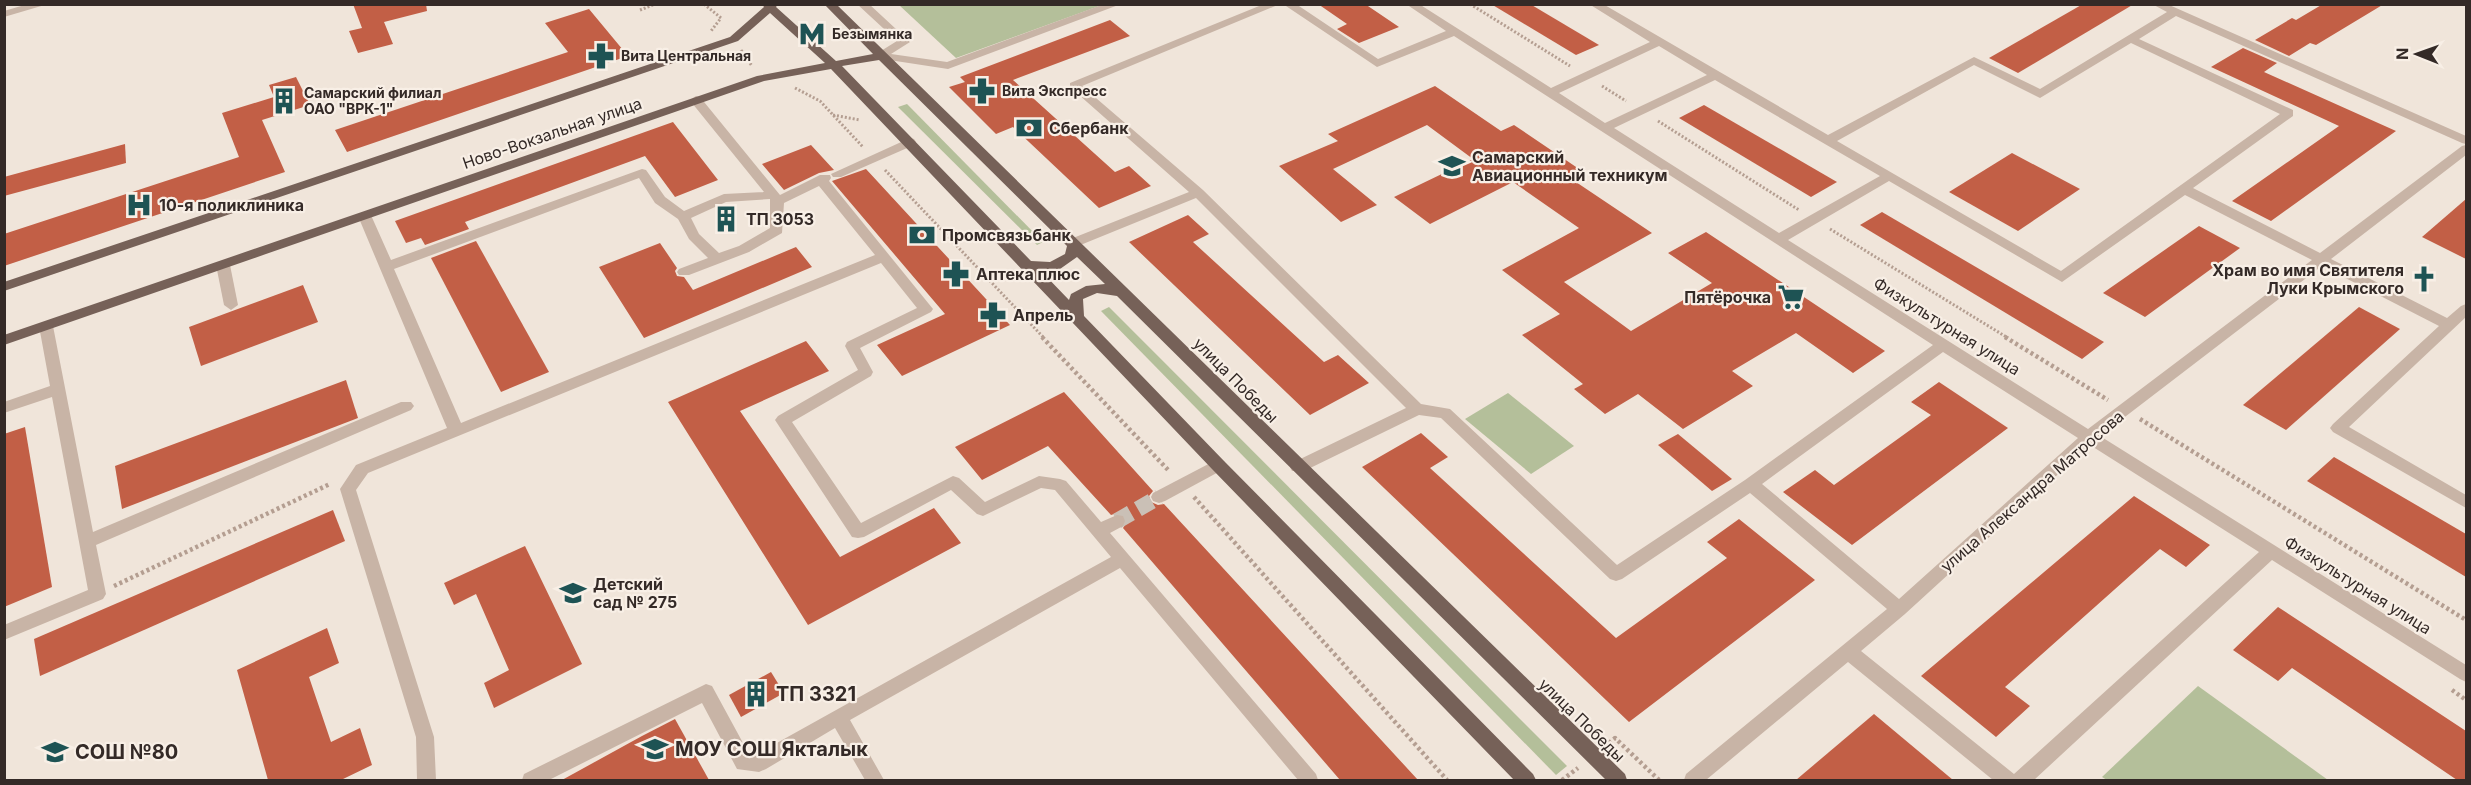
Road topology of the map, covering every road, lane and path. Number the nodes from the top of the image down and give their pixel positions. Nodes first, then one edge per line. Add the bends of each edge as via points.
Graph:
1 (43, 4) edge
2 (655, 4) edge
3 (829, 4) edge
4 (862, 4) edge
5 (1116, 4) edge
6 (1275, 4) edge
7 (1288, 4) edge
8 (1470, 4) edge
9 (1594, 4) edge
10 (2157, 4) edge
11 (770, 5) edge
12 (1415, 5) edge
13 (640, 10) dead end
14 (2175, 12) junction
15 (4, 14) edge
16 (1454, 32) junction
17 (2131, 39) junction
18 (1659, 42) junction
19 (880, 56) junction
20 (833, 64) junction
21 (1716, 75) junction
22 (1587, 76) junction
23 (789, 84) dead end
24 (1550, 93) junction
25 (696, 100) junction
26 (1642, 111) junction
27 (832, 114) junction
28 (860, 120) dead end
29 (1605, 128) junction
30 (2466, 140) edge
31 (1828, 141) junction
32 (910, 142) junction
33 (2466, 149) edge
34 (873, 158) junction
35 (1889, 176) junction
36 (828, 177) junction
37 (2184, 189) junction
38 (1198, 193) junction
39 (775, 198) junction
40 (365, 216) junction
41 (683, 216) junction
42 (1814, 219) junction
43 (1779, 239) junction
44 (1073, 243) junction
45 (882, 257) junction
46 (717, 259) junction
47 (2322, 260) junction
48 (1027, 264) junction
49 (223, 265) junction
50 (385, 267) junction
51 (684, 272) dead end
52 (4, 288) edge
53 (1123, 293) junction
54 (231, 305) dead end
55 (2466, 309) edge
56 (1077, 317) junction
57 (2449, 325) junction
58 (46, 326) junction
59 (4, 340) edge
60 (1943, 345) junction
61 (57, 389) junction
62 (406, 406) dead end
63 (4, 408) edge
64 (1417, 409) junction
65 (2124, 410) junction
66 (456, 430) junction
67 (2090, 436) junction
68 (1218, 465) junction
69 (1298, 467) junction
70 (362, 469) junction
71 (1751, 484) junction
72 (1183, 485) junction
73 (1159, 497) tunnel mouth
74 (2466, 502) edge
75 (1117, 521) tunnel mouth
76 (1100, 531) junction
77 (87, 542) junction
78 (2271, 551) junction
79 (1121, 559) junction
80 (97, 594) junction
81 (1899, 609) junction
82 (2466, 620) edge
83 (4, 633) edge
84 (1848, 651) junction
85 (2466, 674) edge
86 (838, 717) junction
87 (426, 780) edge
88 (531, 780) edge
89 (875, 780) edge
90 (1310, 780) edge
91 (1447, 780) edge
92 (1526, 780) edge
93 (1618, 780) edge
94 (1693, 780) edge
95 (2007, 780) edge
96 (2021, 780) edge

1 - 15 street
2 - 13 path
3 - 19 main road, улица Победы
4 - 19 street via 903,42
5 - 19 street, Ново-Вокзальная улица via 948,66
6 - 38 street via 1074,85
7 - 16 street via 1377,64
8 - 22 path
9 - 18 street
10 - 14 street
11 - 20 main road
11 - 52 main road, Ново-Вокзальная улица via 734,39
12 - 16 street, Физкультурная улица
14 - 17 street
14 - 30 street
16 - 24 street, Физкультурная улица
17 - 31 street via 2040,94 1974,60
17 - 37 street via 2289,113
18 - 21 street
18 - 22 street
19 - 20 main road, Ново-Вокзальная улица
19 - 44 main road, улица Победы
20 - 25 main road, Ново-Вокзальная улица via 761,78
20 - 32 main road
21 - 26 street
21 - 31 street
22 - 24 street
22 - 26 path
23 - 27 path via 820,101
24 - 29 street, Физкультурная улица
25 - 39 street
25 - 40 main road, Ново-Вокзальная улица
26 - 29 street
26 - 42 path
27 - 28 path
27 - 34 path
29 - 43 street, Физкультурная улица
31 - 35 street
32 - 34 street
32 - 48 main road
33 - 47 street, улица Александра Матросова
34 - 36 street
34 - 72 path
35 - 37 street via 2062,277
35 - 42 street
36 - 39 street
36 - 45 street
37 - 47 street
38 - 44 street
38 - 64 street
39 - 41 street via 724,198
39 - 46 street via 777,230
40 - 49 main road, Ново-Вокзальная улица
40 - 50 street
41 - 46 street via 694,236
41 - 50 street via 660,200 642,172
42 - 43 street
42 - 65 path
43 - 60 street, Физкультурная улица
44 - 48 main road via 1071,256 1059,266 1043,269
44 - 53 main road, улица Победы
45 - 66 street
45 - 76 street via 926,309 852,346 866,372 783,420 858,532 953,482 984,510 1039,482 1060,485
46 - 51 street
47 - 57 street
47 - 65 street, улица Александра Матросова
48 - 56 main road
49 - 54 street
49 - 58 main road, Ново-Вокзальная улица
50 - 66 street
53 - 56 main road via 1108,288 1083,291 1076,297
53 - 69 main road, улица Победы
55 - 57 street
56 - 68 main road
57 - 74 street via 2338,428
58 - 59 main road, Ново-Вокзальная улица
58 - 61 street
60 - 67 street, Физкультурная улица
60 - 71 street
61 - 63 street
61 - 77 street
62 - 77 street
64 - 69 street
64 - 71 street via 1445,413 1616,574
65 - 67 street, улица Александра Матросова
65 - 82 path
66 - 70 street
67 - 78 street, Физкультурная улица
67 - 81 street, улица Александра Матросова
68 - 72 street
68 - 92 main road
69 - 93 main road, улица Победы
70 - 80 path
70 - 87 street via 348,489 425,737
71 - 81 street
72 - 73 street
72 - 91 path
75 - 76 street
76 - 79 street
77 - 80 street
78 - 85 street, Физкультурная улица
78 - 96 street
79 - 86 street
79 - 90 street
80 - 83 street
81 - 84 street, улица Александра Матросова
84 - 94 street, улица Александра Матросова
84 - 95 street
86 - 88 street via 759,763 744,763 706,692
86 - 89 street

